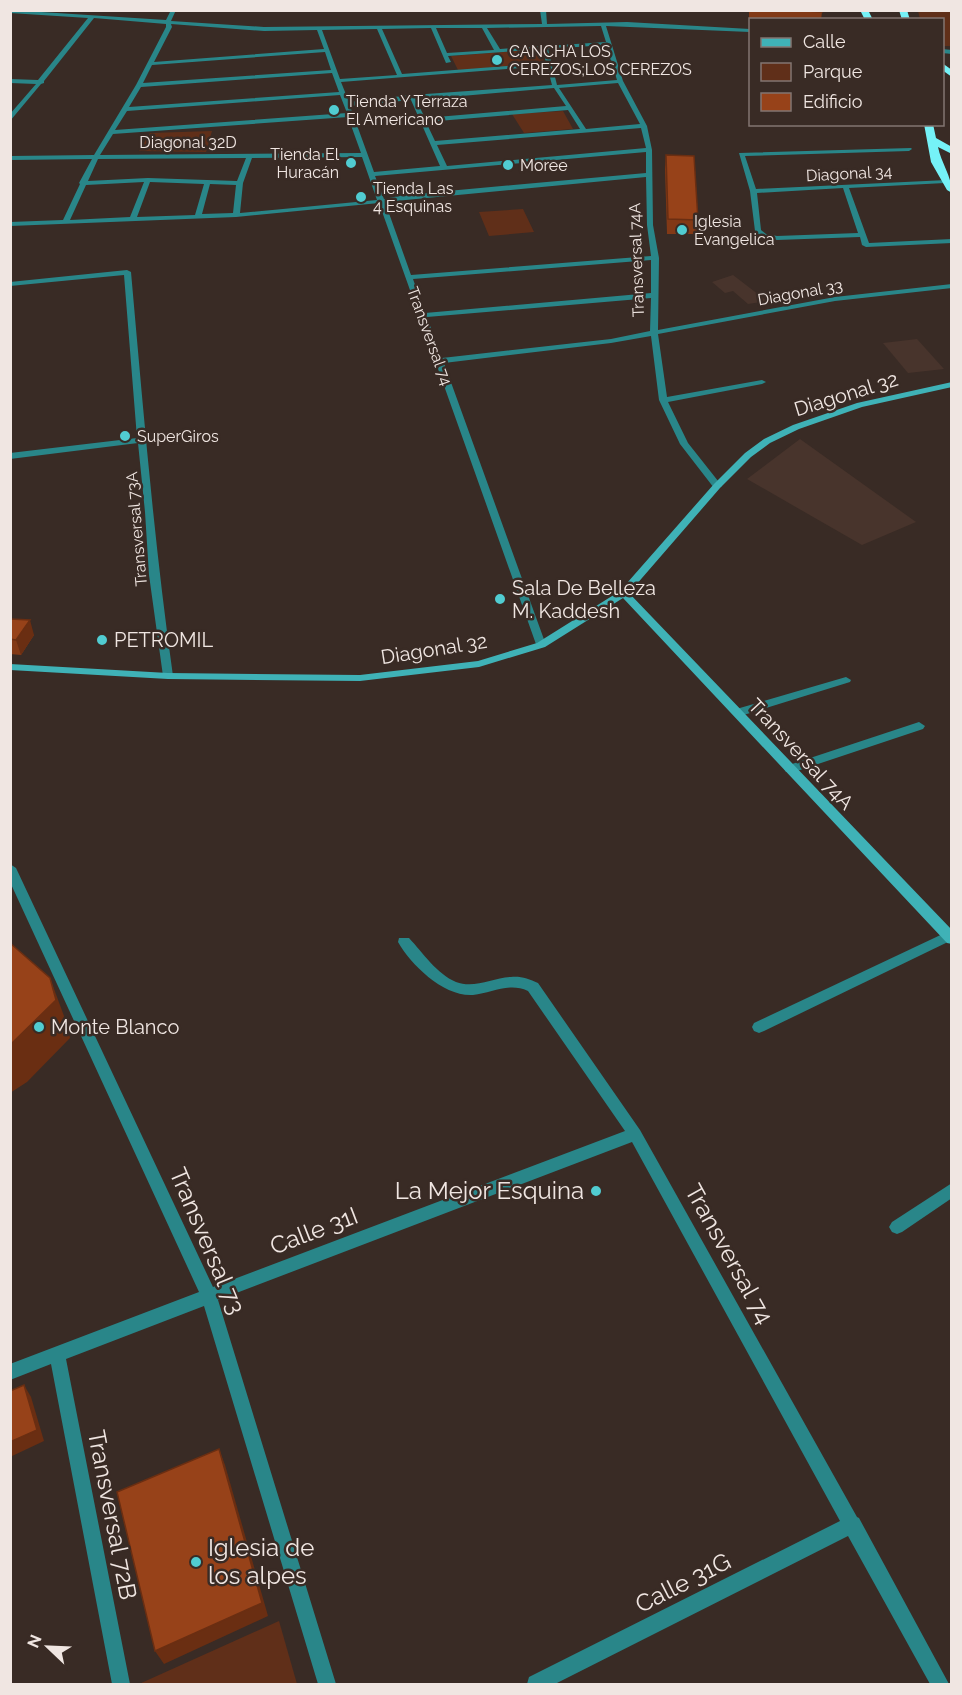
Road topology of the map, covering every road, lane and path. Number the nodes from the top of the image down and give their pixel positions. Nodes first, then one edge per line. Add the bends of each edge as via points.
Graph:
1 (174, 10) edge
2 (543, 10) edge
3 (10, 11) edge
4 (92, 16) junction
5 (168, 22) junction
6 (603, 24) junction
7 (544, 26) junction
8 (433, 27) junction
9 (484, 27) junction
10 (319, 28) junction
11 (379, 28) junction
12 (749, 30) edge
13 (608, 44) junction
14 (545, 48) junction
15 (328, 50) junction
16 (498, 51) junction
17 (444, 55) junction
18 (149, 64) junction
19 (549, 64) junction
20 (335, 71) junction
21 (453, 71) junction
22 (400, 76) junction
23 (10, 81) edge
24 (338, 81) junction
25 (620, 81) junction
26 (42, 82) junction
27 (139, 85) junction
28 (555, 86) junction
29 (343, 93) junction
30 (412, 97) junction
31 (347, 104) junction
32 (569, 108) junction
33 (123, 109) junction
34 (509, 113) junction
35 (351, 115) junction
36 (10, 119) edge
37 (423, 120) junction
38 (513, 120) dead end
39 (644, 126) junction
40 (928, 126) edge
41 (516, 128) dead end
42 (584, 130) junction
43 (110, 132) junction
44 (520, 135) junction
45 (930, 139) junction
46 (433, 142) junction
47 (909, 148) dead end
48 (648, 150) junction
49 (951, 151) edge
50 (96, 155) junction
51 (365, 155) junction
52 (250, 156) junction
53 (10, 158) edge
54 (444, 167) junction
55 (372, 174) junction
56 (649, 175) junction
57 (148, 180) junction
58 (208, 181) junction
59 (82, 183) junction
60 (240, 183) junction
61 (845, 186) junction
62 (948, 186) edge
63 (753, 191) junction
64 (381, 201) junction
65 (236, 215) junction
66 (198, 217) junction
67 (133, 219) junction
68 (65, 223) junction
69 (10, 225) edge
70 (862, 235) junction
71 (951, 241) edge
72 (655, 258) junction
73 (409, 277) junction
74 (10, 284) edge
75 (951, 286) edge
76 (654, 295) junction
77 (423, 315) junction
78 (654, 333) junction
79 (439, 361) junction
80 (762, 382) dead end
81 (951, 384) edge
82 (663, 400) junction
83 (142, 440) junction
84 (10, 456) edge
85 (717, 486) junction
86 (624, 593) junction
87 (541, 645) junction
88 (10, 667) edge
89 (168, 676) junction
90 (846, 680) dead end
91 (737, 713) junction
92 (919, 726) dead end
93 (790, 769) junction
94 (10, 868) edge
95 (950, 937) edge
96 (404, 942) dead end
97 (759, 1027) dead end
98 (634, 1134) junction
99 (951, 1189) edge
100 (897, 1227) dead end
101 (209, 1296) junction
102 (57, 1354) junction
103 (10, 1372) edge
104 (853, 1524) junction
105 (121, 1684) edge
106 (327, 1684) edge
107 (536, 1684) edge
108 (940, 1684) edge

1 - 5 street
2 - 7 street
3 - 4 street
4 - 5 street
4 - 26 street
5 - 10 street
5 - 18 street
6 - 7 street
6 - 12 street
6 - 13 street, Transversal 74A
7 - 9 street
8 - 9 street
8 - 11 street
8 - 17 street
9 - 16 street
10 - 11 street
10 - 15 street, Transversal 74
11 - 22 street
13 - 14 street
13 - 25 street, Transversal 74A
14 - 16 street
14 - 19 street
15 - 18 street
15 - 20 street, Transversal 74
16 - 17 street
17 - 21 street
18 - 27 street
19 - 21 street
19 - 28 street
20 - 24 street, Transversal 74
20 - 27 street
21 - 22 street
22 - 24 street
23 - 26 street
24 - 29 street, Transversal 74
25 - 28 street
25 - 39 street, Transversal 74A
26 - 36 street
27 - 33 street
28 - 30 street
28 - 32 street
29 - 31 street, Transversal 74
29 - 33 street
30 - 31 street
30 - 37 street
31 - 35 street, Transversal 74
32 - 34 street
32 - 42 street
33 - 43 street
34 - 37 street
34 - 38 street
35 - 43 street
35 - 51 street, Transversal 74
37 - 46 street
39 - 42 street
39 - 48 street, Transversal 74A
40 - 45 highway
41 - 44 street
42 - 44 street
43 - 50 street
44 - 46 street
45 - 49 highway
45 - 62 highway
46 - 54 street
47 - 63 street via 741,154
48 - 54 street
48 - 56 street, Transversal 74A
50 - 52 street, Diagonal 32D
50 - 53 street, Diagonal 32D
50 - 59 street
51 - 52 street, Diagonal 32D
51 - 55 street, Transversal 74
52 - 60 street
54 - 55 street
55 - 64 street, Transversal 74
56 - 64 street
56 - 72 street, Transversal 74A
57 - 58 street
57 - 59 street
57 - 67 street
58 - 60 street
58 - 66 street
59 - 68 street
60 - 65 street
61 - 62 street, Diagonal 34
61 - 63 street, Diagonal 34
61 - 70 street
63 - 70 street via 758,231 764,236
64 - 65 street
64 - 73 street, Transversal 74
65 - 66 street
66 - 67 street
67 - 68 street
68 - 69 street
70 - 71 street via 866,245
72 - 73 street
72 - 76 street, Transversal 74A
73 - 77 street, Transversal 74
74 - 83 street, Transversal 73A via 127,272
75 - 78 street, Diagonal 33 via 835,299
76 - 77 street
76 - 78 street, Transversal 74A
77 - 79 street, Transversal 74
78 - 79 street, Diagonal 33
78 - 82 street, Transversal 74A
79 - 87 street, Transversal 74
80 - 82 street
81 - 85 street, Diagonal 32 via 860,405 796,427 748,455
82 - 85 street, Transversal 74A via 684,444
83 - 84 street
83 - 89 street, Transversal 73A
85 - 86 street, Diagonal 32
86 - 87 street, Diagonal 32
86 - 91 street, Transversal 74A
87 - 89 street, Diagonal 32 via 479,664 360,678
88 - 89 street, Diagonal 32
90 - 91 street
91 - 93 street, Transversal 74A
92 - 93 street
93 - 95 street, Transversal 74A
94 - 101 street, Transversal 73
95 - 97 street
96 - 98 street, Transversal 74 via 452,986 468,991 515,980 533,987
98 - 101 street, Calle 31I
98 - 104 street, Transversal 74
99 - 100 street
101 - 102 street, Calle 31I
101 - 106 street, Transversal 73
102 - 103 street, Calle 31I
102 - 105 street, Transversal 72B
104 - 107 street, Calle 31G
104 - 108 street, Transversal 74

